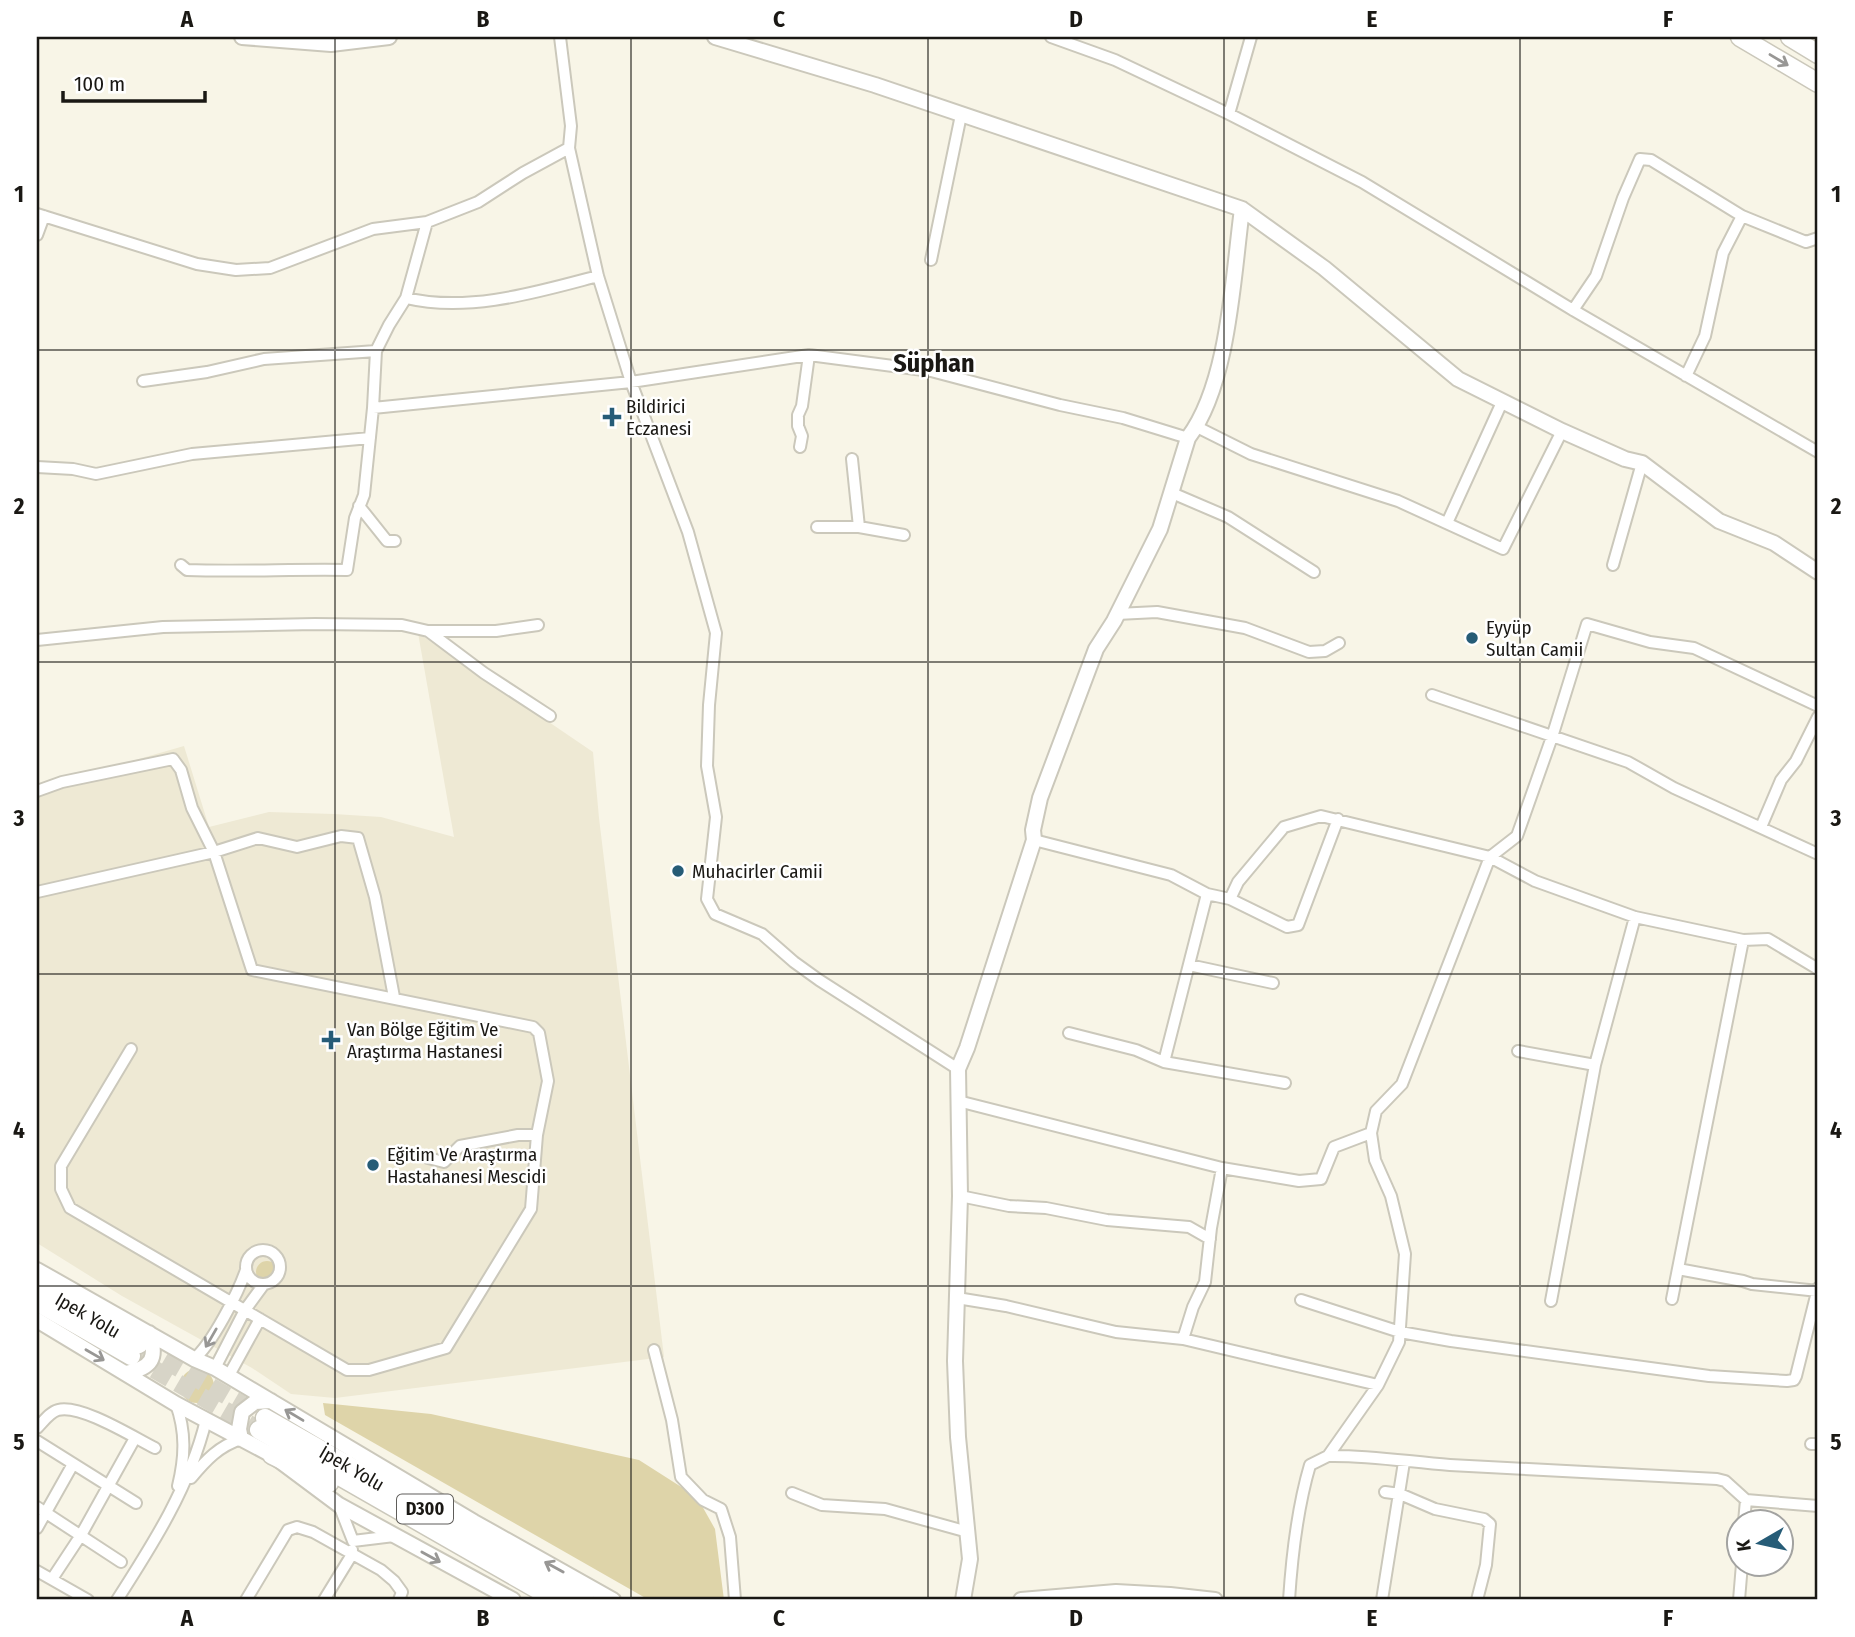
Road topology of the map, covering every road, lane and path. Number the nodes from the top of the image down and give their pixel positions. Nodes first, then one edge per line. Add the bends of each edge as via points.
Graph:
1 (242, 37) edge
2 (389, 37) edge
3 (560, 37) edge
4 (715, 37) edge
5 (1051, 37) edge
6 (1251, 37) edge
7 (1740, 37) edge
8 (1790, 37) edge
9 (1818, 54) edge
10 (1818, 83) edge
11 (1229, 114) junction
12 (961, 115) junction
13 (569, 148) junction
14 (1242, 209) junction
15 (40, 215) edge
16 (1742, 216) junction
17 (427, 222) junction
18 (37, 235) edge
19 (1818, 238) edge
20 (932, 260) dead end
21 (598, 276) junction
22 (406, 298) junction
23 (1573, 310) junction
24 (376, 351) junction
25 (809, 355) junction
26 (1686, 376) junction
27 (143, 382) dead end
28 (631, 382) junction
29 (1503, 400) junction
30 (373, 408) junction
31 (1562, 431) junction
32 (1193, 432) junction
33 (370, 438) junction
34 (800, 447) dead end
35 (1818, 452) edge
36 (852, 459) dead end
37 (1642, 463) junction
38 (37, 467) edge
39 (1172, 493) junction
40 (359, 506) junction
41 (1447, 523) junction
42 (817, 527) dead end
43 (859, 527) junction
44 (904, 535) dead end
45 (396, 541) dead end
46 (181, 565) dead end
47 (1613, 565) dead end
48 (1314, 572) dead end
49 (1818, 572) edge
50 (1117, 614) junction
51 (538, 625) dead end
52 (428, 631) junction
53 (37, 640) edge
54 (1339, 643) dead end
55 (1432, 695) dead end
56 (1818, 706) edge
57 (550, 716) dead end
58 (1818, 717) edge
59 (1552, 737) junction
60 (37, 791) edge
61 (1338, 819) junction
62 (1761, 827) junction
63 (1034, 840) junction
64 (214, 852) junction
65 (1818, 855) edge
66 (1490, 858) junction
67 (37, 892) edge
68 (1208, 894) junction
69 (1230, 899) junction
70 (1634, 917) junction
71 (1743, 940) junction
72 (1189, 965) junction
73 (1818, 969) edge
74 (1273, 983) dead end
75 (394, 998) junction
76 (1069, 1033) dead end
77 (131, 1049) dead end
78 (1518, 1051) dead end
79 (1164, 1062) junction
80 (1595, 1065) junction
81 (958, 1069) junction
82 (1285, 1083) dead end
83 (958, 1101) junction
84 (1371, 1133) junction
85 (537, 1135) junction
86 (428, 1158) dead end
87 (1222, 1168) junction
88 (960, 1196) junction
89 (1210, 1239) junction
90 (1678, 1269) junction
91 (37, 1270) edge
92 (246, 1270) junction
93 (264, 1284) junction
94 (37, 1285) edge
95 (1818, 1290) edge
96 (957, 1298) junction
97 (1672, 1299) dead end
98 (1301, 1300) dead end
99 (1551, 1301) dead end
100 (37, 1302) edge
101 (231, 1302) junction
102 (245, 1310) junction
103 (260, 1319) junction
104 (37, 1322) edge
105 (1400, 1332) junction
106 (1183, 1339) junction
107 (654, 1350) dead end
108 (136, 1352) junction
109 (194, 1359) junction
110 (215, 1368) junction
111 (228, 1377) junction
112 (1378, 1385) junction
113 (176, 1404) junction
114 (265, 1416) junction
115 (206, 1420) junction
116 (37, 1427) edge
117 (135, 1438) junction
118 (241, 1439) junction
119 (37, 1441) edge
120 (155, 1448) dead end
121 (272, 1455) junction
122 (1328, 1455) junction
123 (1405, 1462) junction
124 (73, 1464) junction
125 (109, 1486) junction
126 (183, 1488) junction
127 (1385, 1492) dead end
128 (792, 1493) dead end
129 (1400, 1494) junction
130 (1746, 1500) junction
131 (136, 1503) dead end
132 (339, 1505) junction
133 (173, 1506) junction
134 (1818, 1506) edge
135 (1745, 1508) edge
136 (42, 1510) edge
137 (37, 1528) edge
138 (968, 1532) junction
139 (81, 1535) junction
140 (394, 1536) junction
141 (352, 1541) junction
142 (351, 1556) junction
143 (121, 1562) dead end
144 (37, 1571) edge
145 (1741, 1578) edge
146 (52, 1579) junction
147 (88, 1600) edge
148 (117, 1600) edge
149 (246, 1600) edge
150 (324, 1600) edge
151 (399, 1600) edge
152 (513, 1600) edge
153 (544, 1600) edge
154 (556, 1600) edge
155 (585, 1600) edge
156 (613, 1600) edge
157 (735, 1600) edge
158 (963, 1600) edge
159 (1021, 1600) edge
160 (1216, 1600) edge
161 (1289, 1600) edge
162 (1382, 1600) edge
163 (1477, 1600) edge
164 (1739, 1600) edge

1 - 2 street via 331,44
3 - 13 street via 571,125
4 - 12 street
5 - 11 street via 1115,60
6 - 11 street
7 -> 10 highway
8 - 9 highway
11 - 23 street via 1362,182
12 - 14 street
12 - 20 street
13 - 17 street via 478,202
13 - 21 street
14 - 29 street via 1324,268 1458,379
14 - 32 street via 1218,370
15 - 17 street via 197,264 236,270 270,268 373,229
15 - 18 street
16 - 19 street via 1806,242
16 - 23 street via 1651,160 1640,159 1596,276
16 - 26 street via 1723,253 1704,336
17 - 22 street
21 - 22 street via 521,297 449,303
21 - 28 street
22 - 24 street
23 - 26 street
24 - 27 street via 264,359
24 - 30 street
25 - 28 street
25 - 32 street via 931,371 1060,405
25 - 34 street via 798,415
26 - 35 street
28 - 30 street
28 - 81 street via 688,532 716,633 707,766 716,817 706,899 715,914 762,934 820,980
29 - 31 street
29 - 41 street
30 - 33 street
31 - 37 street
31 - 41 street via 1503,549
32 - 39 street
32 - 41 street via 1398,501
33 - 38 street via 191,454 96,474
33 - 40 street
36 - 43 street
37 - 47 street
37 - 49 street via 1719,521 1774,543
39 - 48 street via 1228,517
39 - 50 street via 1160,529
40 - 45 street via 387,541
40 - 46 street via 347,570 240,572 187,570
42 - 43 street
43 - 44 street
50 - 54 street via 1157,612 1245,628 1309,652 1325,651
50 - 63 street via 1096,649 1040,798
51 - 52 street via 496,631
52 - 53 street via 402,625 241,625 163,627
52 - 57 street
55 - 59 street
56 - 59 street via 1694,648 1650,642 1587,624
58 - 62 street via 1781,780
59 - 62 street via 1628,762
59 - 66 street via 1517,835
60 - 64 street via 173,759
61 - 66 street
61 - 69 street via 1321,816 1284,827 1238,882
61 - 69 street via 1298,925 1287,927
62 - 65 street
63 - 68 street via 1171,875
63 - 81 street
64 - 67 street
64 - 75 street via 252,970
64 - 75 street via 258,838 297,847 341,836 358,838 376,897
66 - 70 street via 1535,881
66 - 84 street via 1402,1084 1376,1111
68 - 69 street
68 - 72 street
70 - 71 street
70 - 80 street
71 - 73 street via 1768,939
71 - 90 street
72 - 74 street
72 - 79 street
75 - 85 street via 533,1027 539,1033 548,1082
76 - 79 street
77 - 101 street via 61,1167 62,1195 81,1216
78 - 80 street
79 - 82 street
80 - 99 street
81 - 83 street
83 - 87 street
83 - 88 street
84 - 87 street via 1334,1147 1321,1179 1299,1181
84 - 105 street via 1405,1254
85 - 86 street via 460,1146 444,1162
85 - 103 street via 531,1209 446,1348 354,1371
87 - 89 street
88 - 89 street via 1107,1220 1189,1227
88 - 96 street
89 - 106 street via 1205,1282
90 - 95 street via 1752,1284
90 - 97 street
91 - 108 street
92 - 93 street via 254,1282
92 - 93 street via 251,1253 262,1249 274,1253 280,1270 274,1280
92 - 101 street
93 - 102 street
94 - 108 highway, Ipek Yolu
95 - 105 street via 1796,1376 1787,1381 1594,1362
96 - 106 street via 1116,1332
96 - 138 street via 955,1374
98 - 105 street
100 - 108 highway, Ipek Yolu
101 - 102 street
101 -> 109 street
102 - 103 street
102 - 110 street
103 - 111 street
104 -> 108 street via 60,1335
105 - 112 street
106 - 112 street
107 - 157 street via 681,1477 703,1500 721,1509 730,1538
108 - 109 street
108 - 113 street
109 - 110 street
110 - 111 street
111 - 114 street
112 - 122 street
113 - 115 street
113 - 133 street via 184,1442
114 - 118 street via 255,1402 242,1412
114 - 154 highway, İpek Yolu / D300
114 - 155 highway, İpek Yolu / D300
156 -> 114 street via 474,1522
115 - 118 street
115 - 126 street
116 - 117 street via 59,1410 87,1413
117 - 120 street
117 - 125 street
118 - 121 street
118 - 126 street via 213,1454
119 - 124 street
121 - 132 street
121 - 153 highway
122 - 123 street
122 - 161 street via 1310,1465 1302,1490
123 - 129 street
123 - 130 street via 1717,1479 1725,1480
124 - 125 street
124 - 136 street
125 - 131 street
125 - 139 street
126 - 133 street
127 - 129 street
128 - 138 street via 822,1504 885,1509
129 - 162 street
129 - 163 street via 1490,1524
130 - 134 street
130 - 135 street
132 - 140 street
132 - 141 street
133 - 148 street
136 - 137 street
136 - 139 street
138 - 158 street via 970,1559
139 - 143 street
139 - 146 street
140 - 141 street
140 -> 152 street
141 - 142 street
142 - 149 street via 313,1532 297,1527 288,1530
142 - 150 street
142 - 151 street via 394,1581 402,1592
144 - 146 street
145 - 164 street
146 - 147 street
159 - 160 street via 1116,1592

